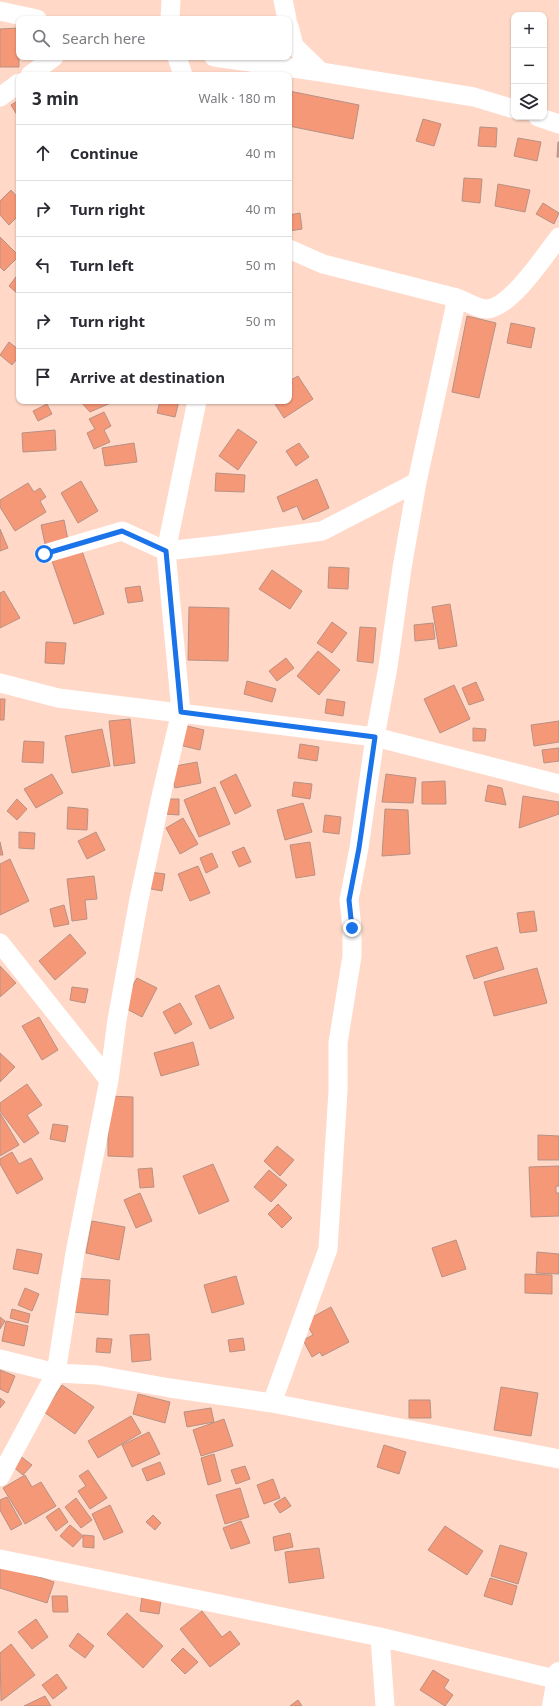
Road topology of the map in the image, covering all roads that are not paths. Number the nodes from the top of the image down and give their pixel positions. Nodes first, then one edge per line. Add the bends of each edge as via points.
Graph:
1 (171, 0) edge
2 (283, 0) edge
3 (0, 11) edge
4 (23, 16) edge
5 (170, 16) edge
6 (286, 16) edge
7 (292, 38) edge
8 (50, 60) edge
9 (177, 60) edge
10 (235, 60) edge
11 (34, 72) edge
12 (182, 72) edge
13 (321, 72) junction
14 (16, 85) edge
15 (0, 97) edge
16 (511, 108) edge
17 (547, 120) edge
18 (559, 124) edge
19 (559, 237) edge
20 (292, 250) edge
21 (457, 298) junction
22 (196, 404) edge
23 (417, 482) junction
24 (166, 551) junction
25 (44, 554) dead end
26 (0, 683) edge
27 (181, 712) junction
28 (375, 737) junction
29 (559, 784) edge
30 (0, 943) edge
31 (109, 1080) junction
32 (0, 1359) edge
33 (56, 1373) junction
34 (272, 1403) junction
35 (559, 1458) edge
36 (0, 1477) edge
37 (0, 1559) edge
38 (380, 1637) junction
39 (559, 1677) edge
40 (385, 1706) edge
41 (553, 1706) edge

1 - 5 street
2 - 6 street
3 - 4 street
7 - 13 street via 294,46
8 - 11 street
9 - 12 street
10 - 13 street
13 - 16 street via 474,97
14 - 15 street
17 - 18 street
19 - 21 street via 515,293 499,305 485,309
20 - 21 street via 323,264
21 - 23 street
22 - 24 street
23 - 24 street via 322,531
23 - 28 street
24 - 25 street via 122,531
24 - 27 street
26 - 27 street via 58,698
27 - 28 street
27 - 31 street via 139,898
28 - 29 street
28 - 34 street via 349,900 352,956 338,1043 338,1091 328,1249
30 - 31 street
31 - 33 street
32 - 33 street
33 - 34 street via 97,1375
33 - 36 street
34 - 35 street
37 - 38 street
38 - 39 street
38 - 40 street
39 - 41 main road

